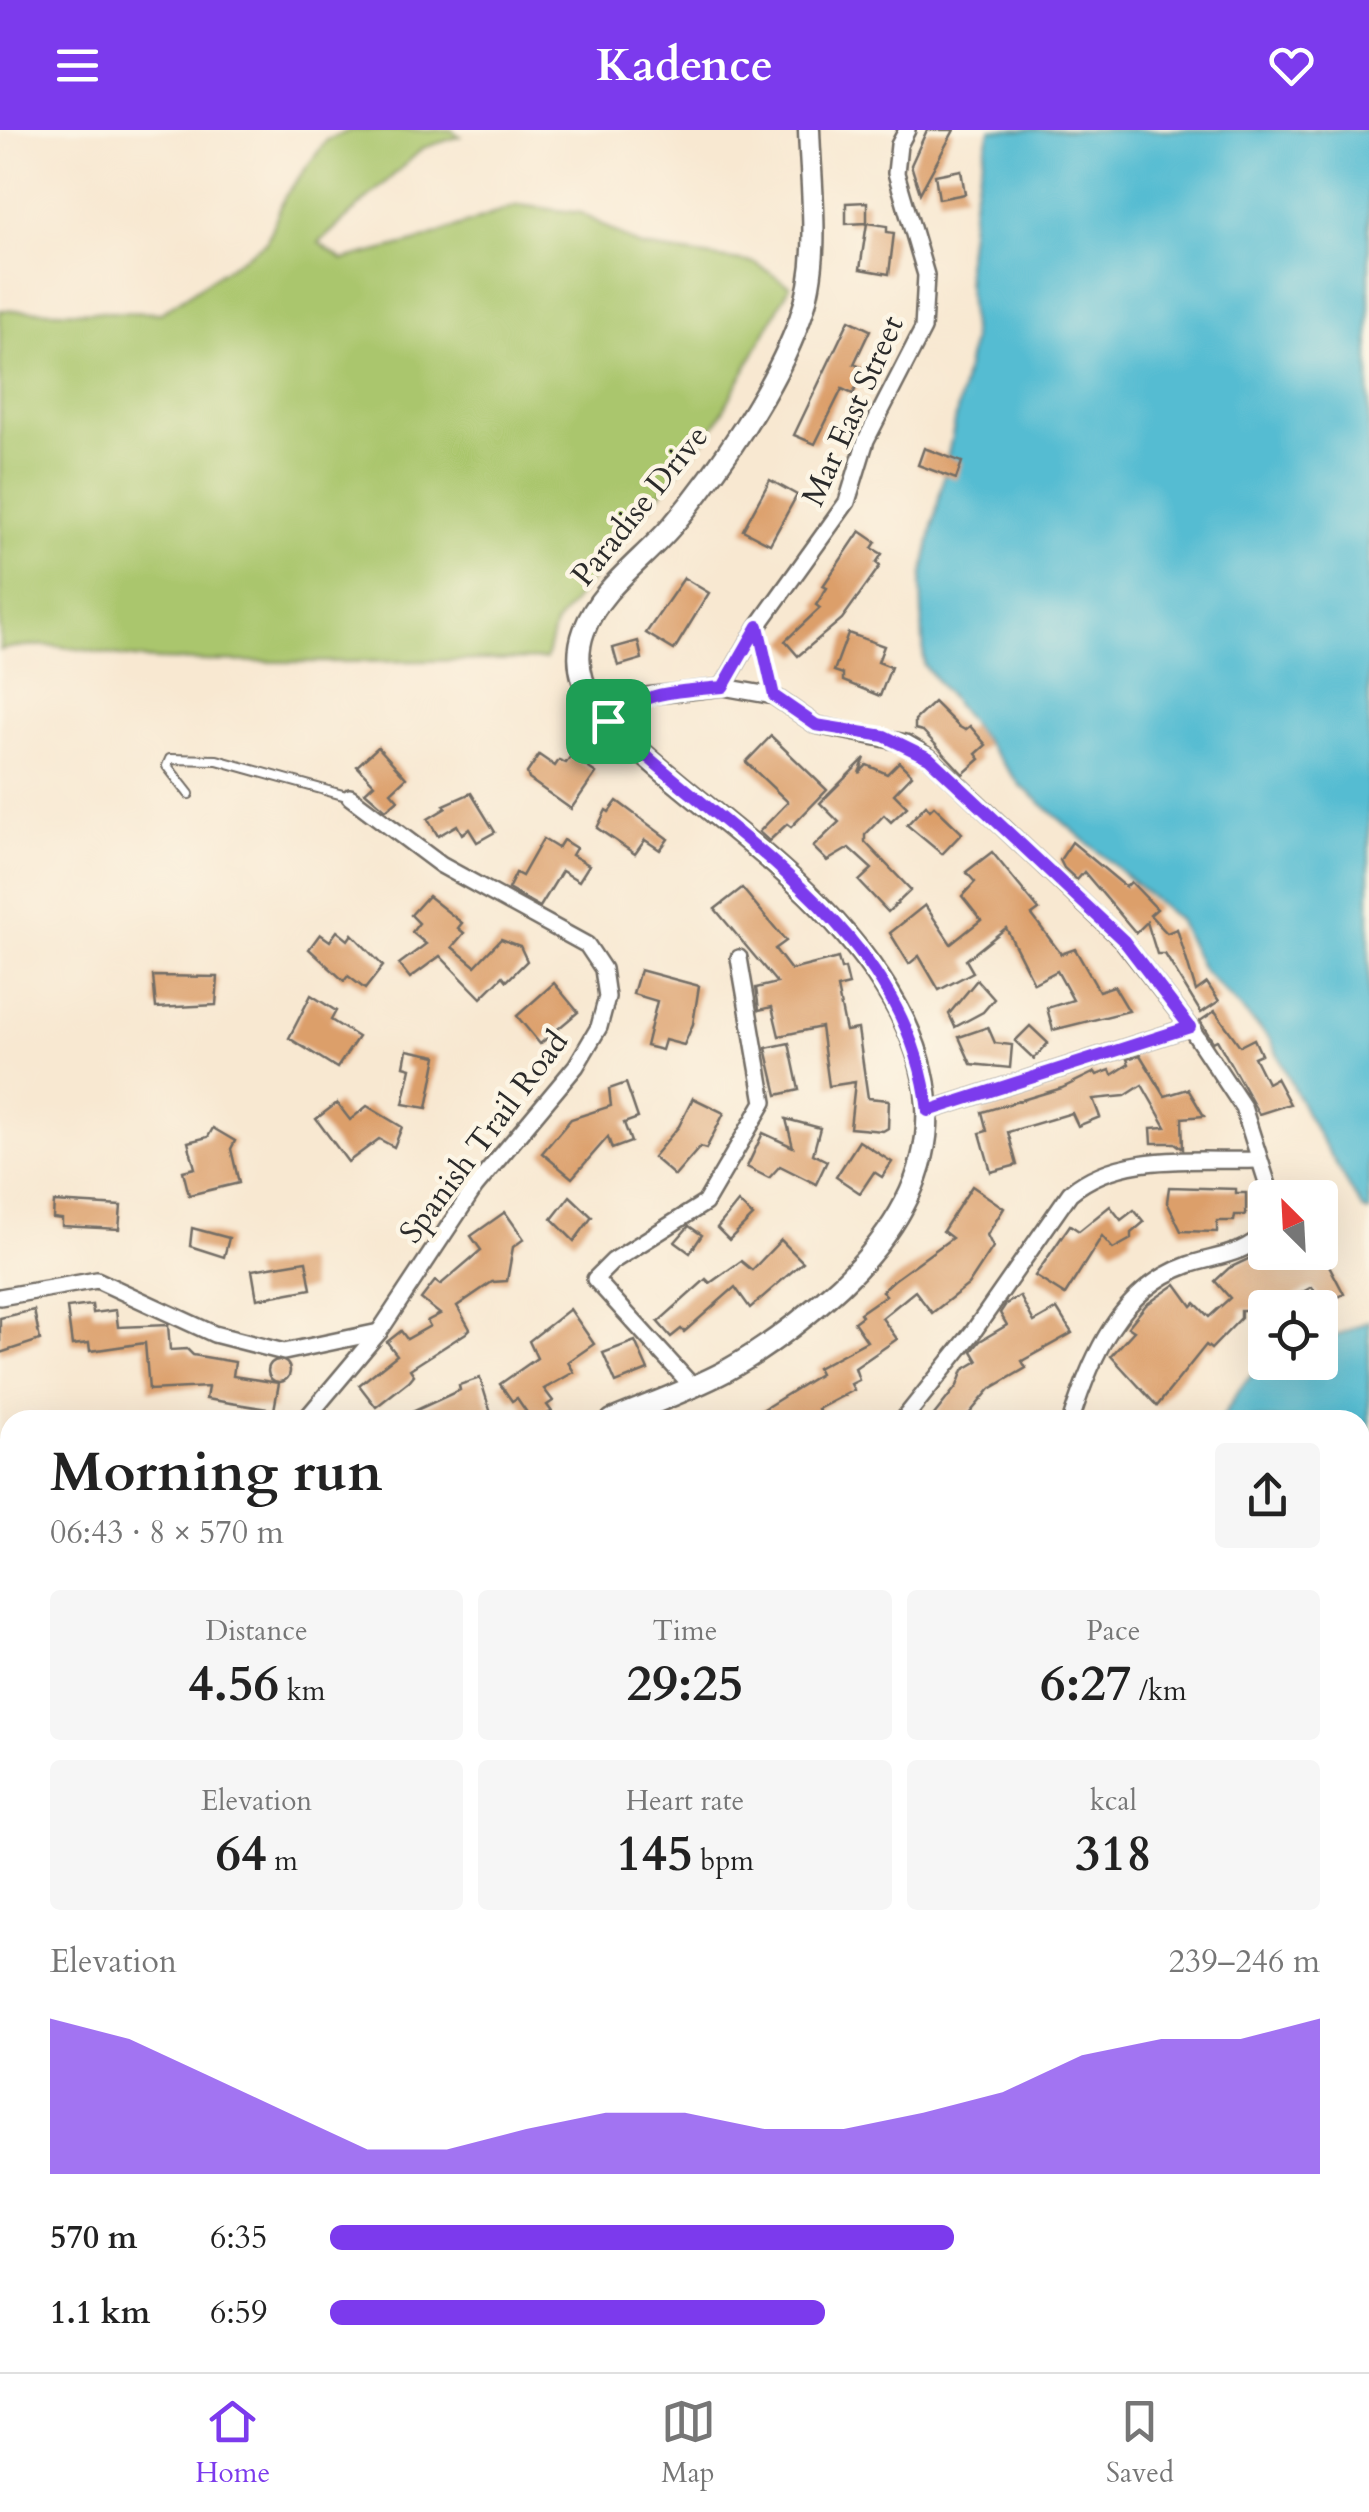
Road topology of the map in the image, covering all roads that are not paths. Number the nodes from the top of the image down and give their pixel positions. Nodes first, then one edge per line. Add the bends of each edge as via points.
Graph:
1 (809, 130) edge
2 (908, 130) edge
3 (758, 626) junction
4 (723, 687) junction
5 (774, 696) junction
6 (608, 721) junction
7 (189, 794) dead end
8 (350, 797) joint
9 (739, 958) dead end
10 (1190, 1027) junction
11 (928, 1111) junction
12 (1257, 1160) junction
13 (1265, 1180) edge
14 (1248, 1245) edge
15 (0, 1297) edge
16 (379, 1332) junction
17 (693, 1387) junction
18 (313, 1410) edge
19 (637, 1410) edge
20 (911, 1410) edge
21 (1075, 1410) edge

1 - 6 street, Paradise Drive via 812,262 800,320 711,474 587,624 580,670 588,696
2 - 3 street, Mar East Street via 896,173 926,275 923,329 866,440 847,502
3 - 4 street, Mar East Street
3 - 5 lane
4 - 5 street
4 - 6 street via 646,696
5 - 10 street via 816,725 884,736 929,758 1124,941
6 - 11 street, Paradise Drive via 846,934 903,1024
7 - 8 lane via 167,766 178,756 218,760
8 - 16 street, Spanish Trail Road via 441,865 572,934 595,952 606,979 606,1007 576,1066 475,1188
9 - 17 street via 764,1102 705,1203 595,1278
10 - 11 street
10 - 12 street via 1243,1107
11 - 17 street, Paradise Drive via 921,1173 881,1243 791,1328
12 - 13 street
12 - 20 street via 1134,1164 1090,1176 1070,1193
14 - 21 street via 1168,1274 1132,1299 1102,1342
15 - 16 street via 97,1280 214,1334 284,1352
16 - 18 street, Spanish Trail Road
17 - 19 street, Paradise Drive

